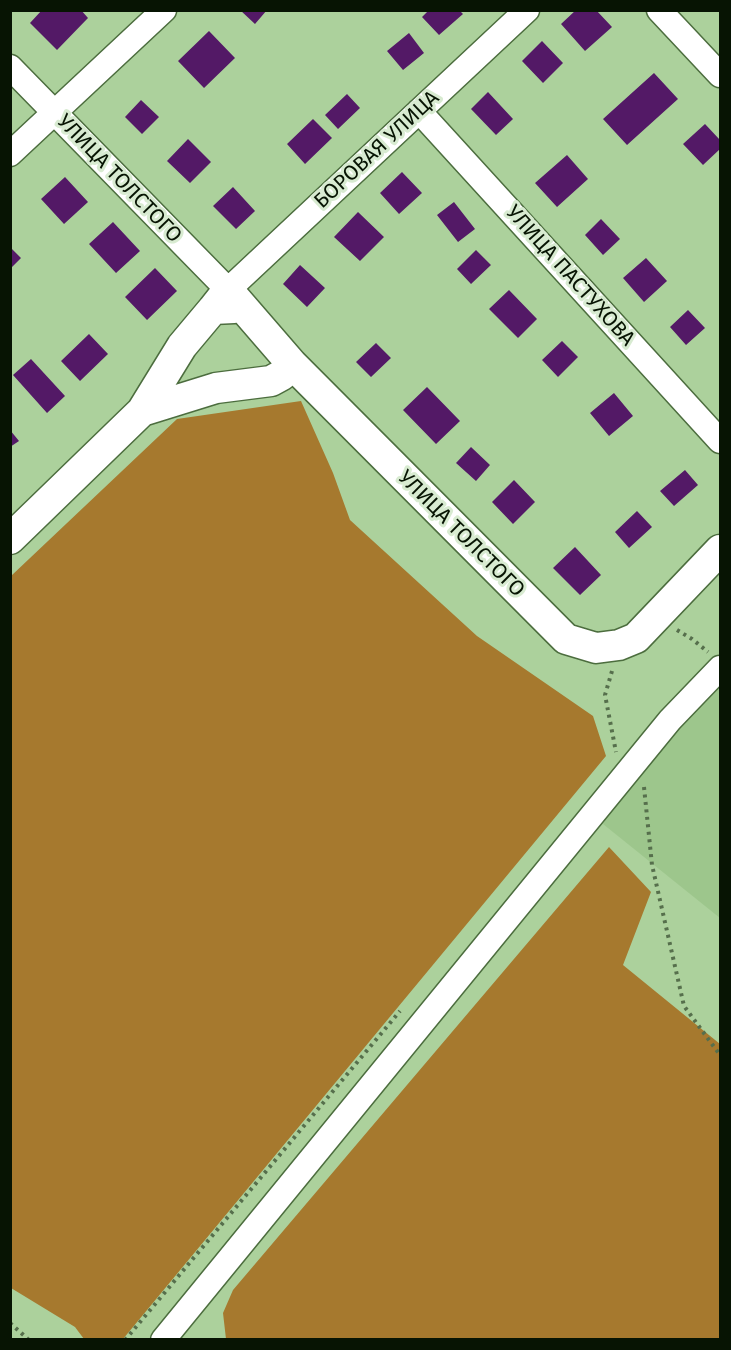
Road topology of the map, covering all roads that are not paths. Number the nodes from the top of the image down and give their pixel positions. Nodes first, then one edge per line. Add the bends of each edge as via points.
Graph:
1 (164, 10) edge
2 (527, 10) edge
3 (659, 10) edge
4 (10, 67) edge
5 (720, 75) edge
6 (419, 111) junction
7 (55, 113) junction
8 (10, 154) edge
9 (228, 302) junction
10 (182, 346) junction
11 (292, 364) junction
12 (216, 388) junction
13 (141, 411) junction
14 (720, 441) edge
15 (10, 539) edge
16 (720, 550) edge
17 (717, 662) edge
18 (164, 1340) edge

1 - 7 street
2 - 6 street, БОРОВАЯ УЛИЦА
3 - 5 street
4 - 7 street, УЛИЦА ТОЛСТОГО
6 - 9 street, БОРОВАЯ УЛИЦА
6 - 14 street, УЛИЦА ПАСТУХОВА
7 - 8 street
7 - 9 street, УЛИЦА ТОЛСТОГО
9 - 10 street
9 - 11 street, УЛИЦА ТОЛСТОГО
10 - 12 street via 180,367 191,382
10 - 13 street
11 - 12 street via 271,381
11 - 16 street, УЛИЦА ТОЛСТОГО via 566,639 596,648 636,638
12 - 13 street
13 - 15 street
17 - 18 street

